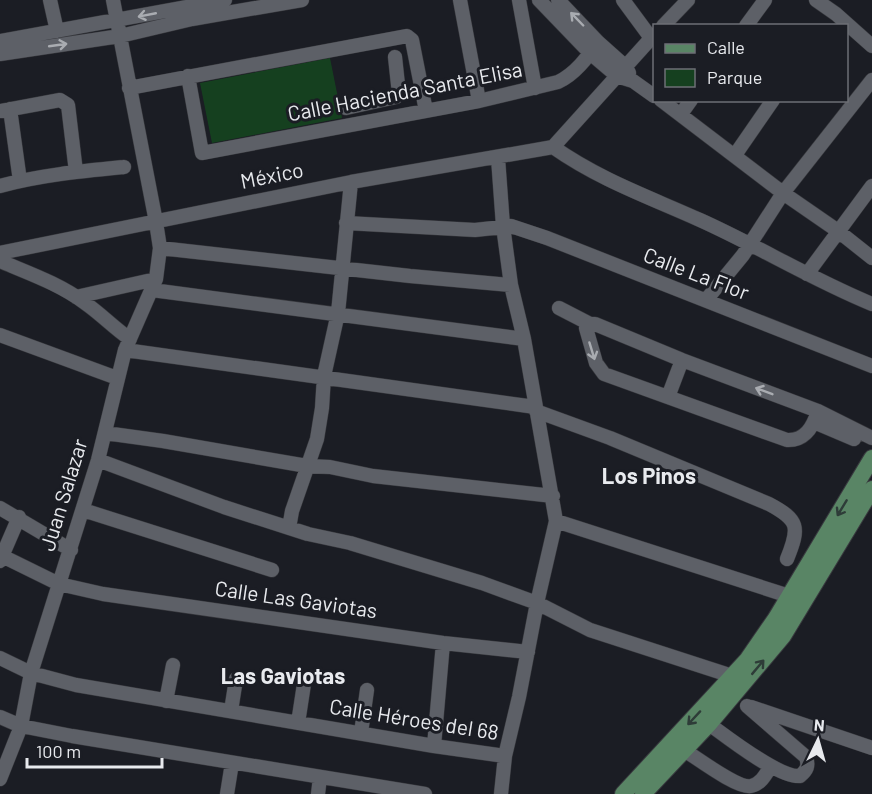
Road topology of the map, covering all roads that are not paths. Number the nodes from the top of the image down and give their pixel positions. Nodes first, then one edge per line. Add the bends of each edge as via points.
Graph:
1 (50, 0) edge
2 (113, 0) edge
3 (302, 0) edge
4 (460, 0) edge
5 (519, 0) edge
6 (539, 0) edge
7 (558, 0) edge
8 (623, 0) edge
9 (688, 0) edge
10 (765, 0) edge
11 (816, 0) edge
12 (230, 4) edge
13 (178, 5) edge
14 (831, 20) edge
15 (116, 21) junction
16 (665, 24) edge
17 (747, 24) edge
18 (57, 31) junction
19 (848, 31) edge
20 (120, 36) junction
21 (653, 36) edge
22 (0, 43) edge
23 (872, 46) edge
24 (594, 48) junction
25 (395, 57) dead end
26 (621, 71) junction
27 (188, 76) junction
28 (872, 80) edge
29 (129, 88) junction
30 (535, 88) junction
31 (653, 95) edge
32 (479, 101) junction
33 (664, 102) edge
34 (690, 102) edge
35 (772, 102) edge
36 (374, 103) junction
37 (346, 108) dead end
38 (5, 110) edge
39 (426, 111) junction
40 (681, 114) junction
41 (378, 120) junction
42 (553, 147) junction
43 (735, 155) junction
44 (498, 158) junction
45 (124, 167) dead end
46 (76, 172) junction
47 (20, 181) junction
48 (351, 182) junction
49 (0, 186) edge
50 (872, 186) edge
51 (783, 193) junction
52 (156, 222) junction
53 (346, 223) junction
54 (503, 226) junction
55 (838, 231) junction
56 (748, 244) junction
57 (160, 248) junction
58 (0, 253) edge
59 (872, 258) edge
60 (0, 261) edge
61 (343, 267) junction
62 (807, 274) junction
63 (154, 285) junction
64 (511, 285) junction
65 (76, 297) junction
66 (706, 300) junction
67 (872, 304) edge
68 (559, 308) dead end
69 (338, 314) junction
70 (590, 324) junction
71 (0, 335) edge
72 (524, 339) junction
73 (127, 345) junction
74 (682, 360) junction
75 (872, 366) edge
76 (324, 376) junction
77 (117, 378) junction
78 (668, 397) junction
79 (536, 409) junction
80 (816, 417) junction
81 (105, 433) junction
82 (872, 438) edge
83 (872, 447) edge
84 (872, 458) edge
85 (98, 460) junction
86 (308, 466) junction
87 (872, 489) edge
88 (552, 496) junction
89 (0, 508) edge
90 (83, 510) junction
91 (19, 517) junction
92 (556, 521) junction
93 (289, 528) junction
94 (70, 550) junction
95 (1, 558) edge
96 (787, 559) dead end
97 (272, 570) dead end
98 (59, 584) junction
99 (789, 596) junction
100 (537, 603) junction
101 (443, 643) junction
102 (528, 652) junction
103 (0, 658) edge
104 (173, 665) dead end
105 (31, 673) junction
106 (236, 679) dead end
107 (304, 684) dead end
108 (367, 690) dead end
109 (734, 691) junction
110 (166, 701) junction
111 (231, 711) junction
112 (0, 717) edge
113 (298, 723) junction
114 (709, 724) junction
115 (21, 726) junction
116 (361, 733) junction
117 (434, 746) junction
118 (872, 748) edge
119 (684, 750) junction
120 (506, 756) junction
121 (232, 763) junction
122 (771, 766) junction
123 (320, 777) junction
124 (0, 779) edge
125 (398, 792) edge
126 (649, 792) edge
127 (227, 794) edge
128 (318, 794) edge
129 (425, 794) edge
130 (501, 794) edge
131 (623, 794) edge

1 - 18 street
2 - 15 street, Juan Salazar
3 - 12 street
4 - 32 street
5 - 30 street
6 - 24 street
24 -> 7 street
8 - 21 street
9 - 16 street
10 - 17 street
11 - 14 street
12 - 13 street
12 - 20 street
13 -> 15 street
15 - 18 street
15 - 20 street, Juan Salazar
18 - 22 street
19 - 23 street
22 -> 20 street
20 - 29 street, Juan Salazar
21 - 26 street
24 - 26 street
24 - 30 street, Calle Hacienda Santa Elisa via 568,78
25 - 36 street via 399,94
26 - 31 street
26 - 42 street
27 - 29 street
27 - 39 street via 407,36 412,40
27 - 41 street, Calle Hacienda Santa Elisa via 202,153
28 - 51 street
29 - 52 street, Juan Salazar
30 - 32 street, Calle Hacienda Santa Elisa
32 - 39 street, Calle Hacienda Santa Elisa
33 - 40 street
34 - 40 street
35 - 43 street
36 - 37 street
36 - 41 street
38 - 46 street via 60,100 68,105
38 - 47 street
39 - 41 street, Calle Hacienda Santa Elisa
40 - 43 street
42 - 44 street, México
42 - 56 street via 612,183
43 - 51 street
44 - 48 street, México
44 - 54 street
45 - 46 street
46 - 47 street
47 - 49 street
48 - 52 street, México
48 - 53 street
50 - 55 street
51 - 55 street
51 - 56 street
52 - 57 street, Juan Salazar
52 - 58 street, México
53 - 54 street via 475,230
53 - 61 street
54 - 64 street
54 - 66 street, Calle La Flor via 547,238
55 - 59 street
55 - 62 street
56 - 62 street
56 - 66 street
57 - 61 street
57 - 63 street, Juan Salazar
60 - 65 street
61 - 64 street
61 - 69 street
62 - 67 street
63 - 65 street
63 - 69 street
63 - 73 street, Juan Salazar
64 - 72 street
65 - 73 street
66 - 75 street, Calle La Flor
68 - 70 street
69 - 72 street
69 - 76 street
70 - 74 street
70 -> 78 street via 586,331 604,374
71 - 77 street
72 - 79 street
73 - 76 street
73 - 77 street, Juan Salazar
74 - 78 street
80 -> 74 street
76 - 79 street
76 - 86 street via 317,439
77 - 81 street, Juan Salazar
78 - 80 street via 787,440 801,438
79 - 88 street
79 - 96 street via 786,513 795,534
80 - 82 street
80 - 83 street
81 - 85 street, Juan Salazar
81 - 86 street
84 -> 99 main road
85 - 90 street, Juan Salazar
85 - 93 street
86 - 88 street
86 - 93 street
109 -> 87 main road via 783,636
88 - 92 street
89 - 91 street
90 - 94 street, Juan Salazar
90 - 97 street
91 - 94 street
91 - 95 street
92 - 99 street
92 - 100 street
93 - 100 street via 350,543
94 - 98 street, Juan Salazar
95 - 98 street, Calle Las Gaviotas
98 - 101 street, Calle Las Gaviotas via 103,594
98 - 105 street, Juan Salazar
99 - 109 main road
100 - 102 street
100 - 109 street via 590,630
101 - 102 street, Calle Las Gaviotas
101 - 117 street
102 - 120 street
103 - 105 street, Calle Héroes del 68
104 - 110 street
105 - 110 street, Calle Héroes del 68
105 - 115 street, Juan Salazar
106 - 111 street
107 - 113 street
108 - 116 street
109 - 114 main road
109 - 118 street
109 - 122 street via 808,763 800,776
109 -> 131 main road
110 - 111 street, Calle Héroes del 68
111 - 113 street, Calle Héroes del 68
112 - 115 street
113 - 116 street, Calle Héroes del 68
114 - 119 main road
114 - 122 street
115 - 121 street
115 - 124 street, Juan Salazar
116 - 117 street, Calle Héroes del 68
117 - 120 street, Calle Héroes del 68
119 - 122 street via 748,787 763,779
119 - 126 main road
120 - 130 street
121 - 123 street
121 - 127 street
123 - 125 street
123 - 128 street
125 - 129 street

